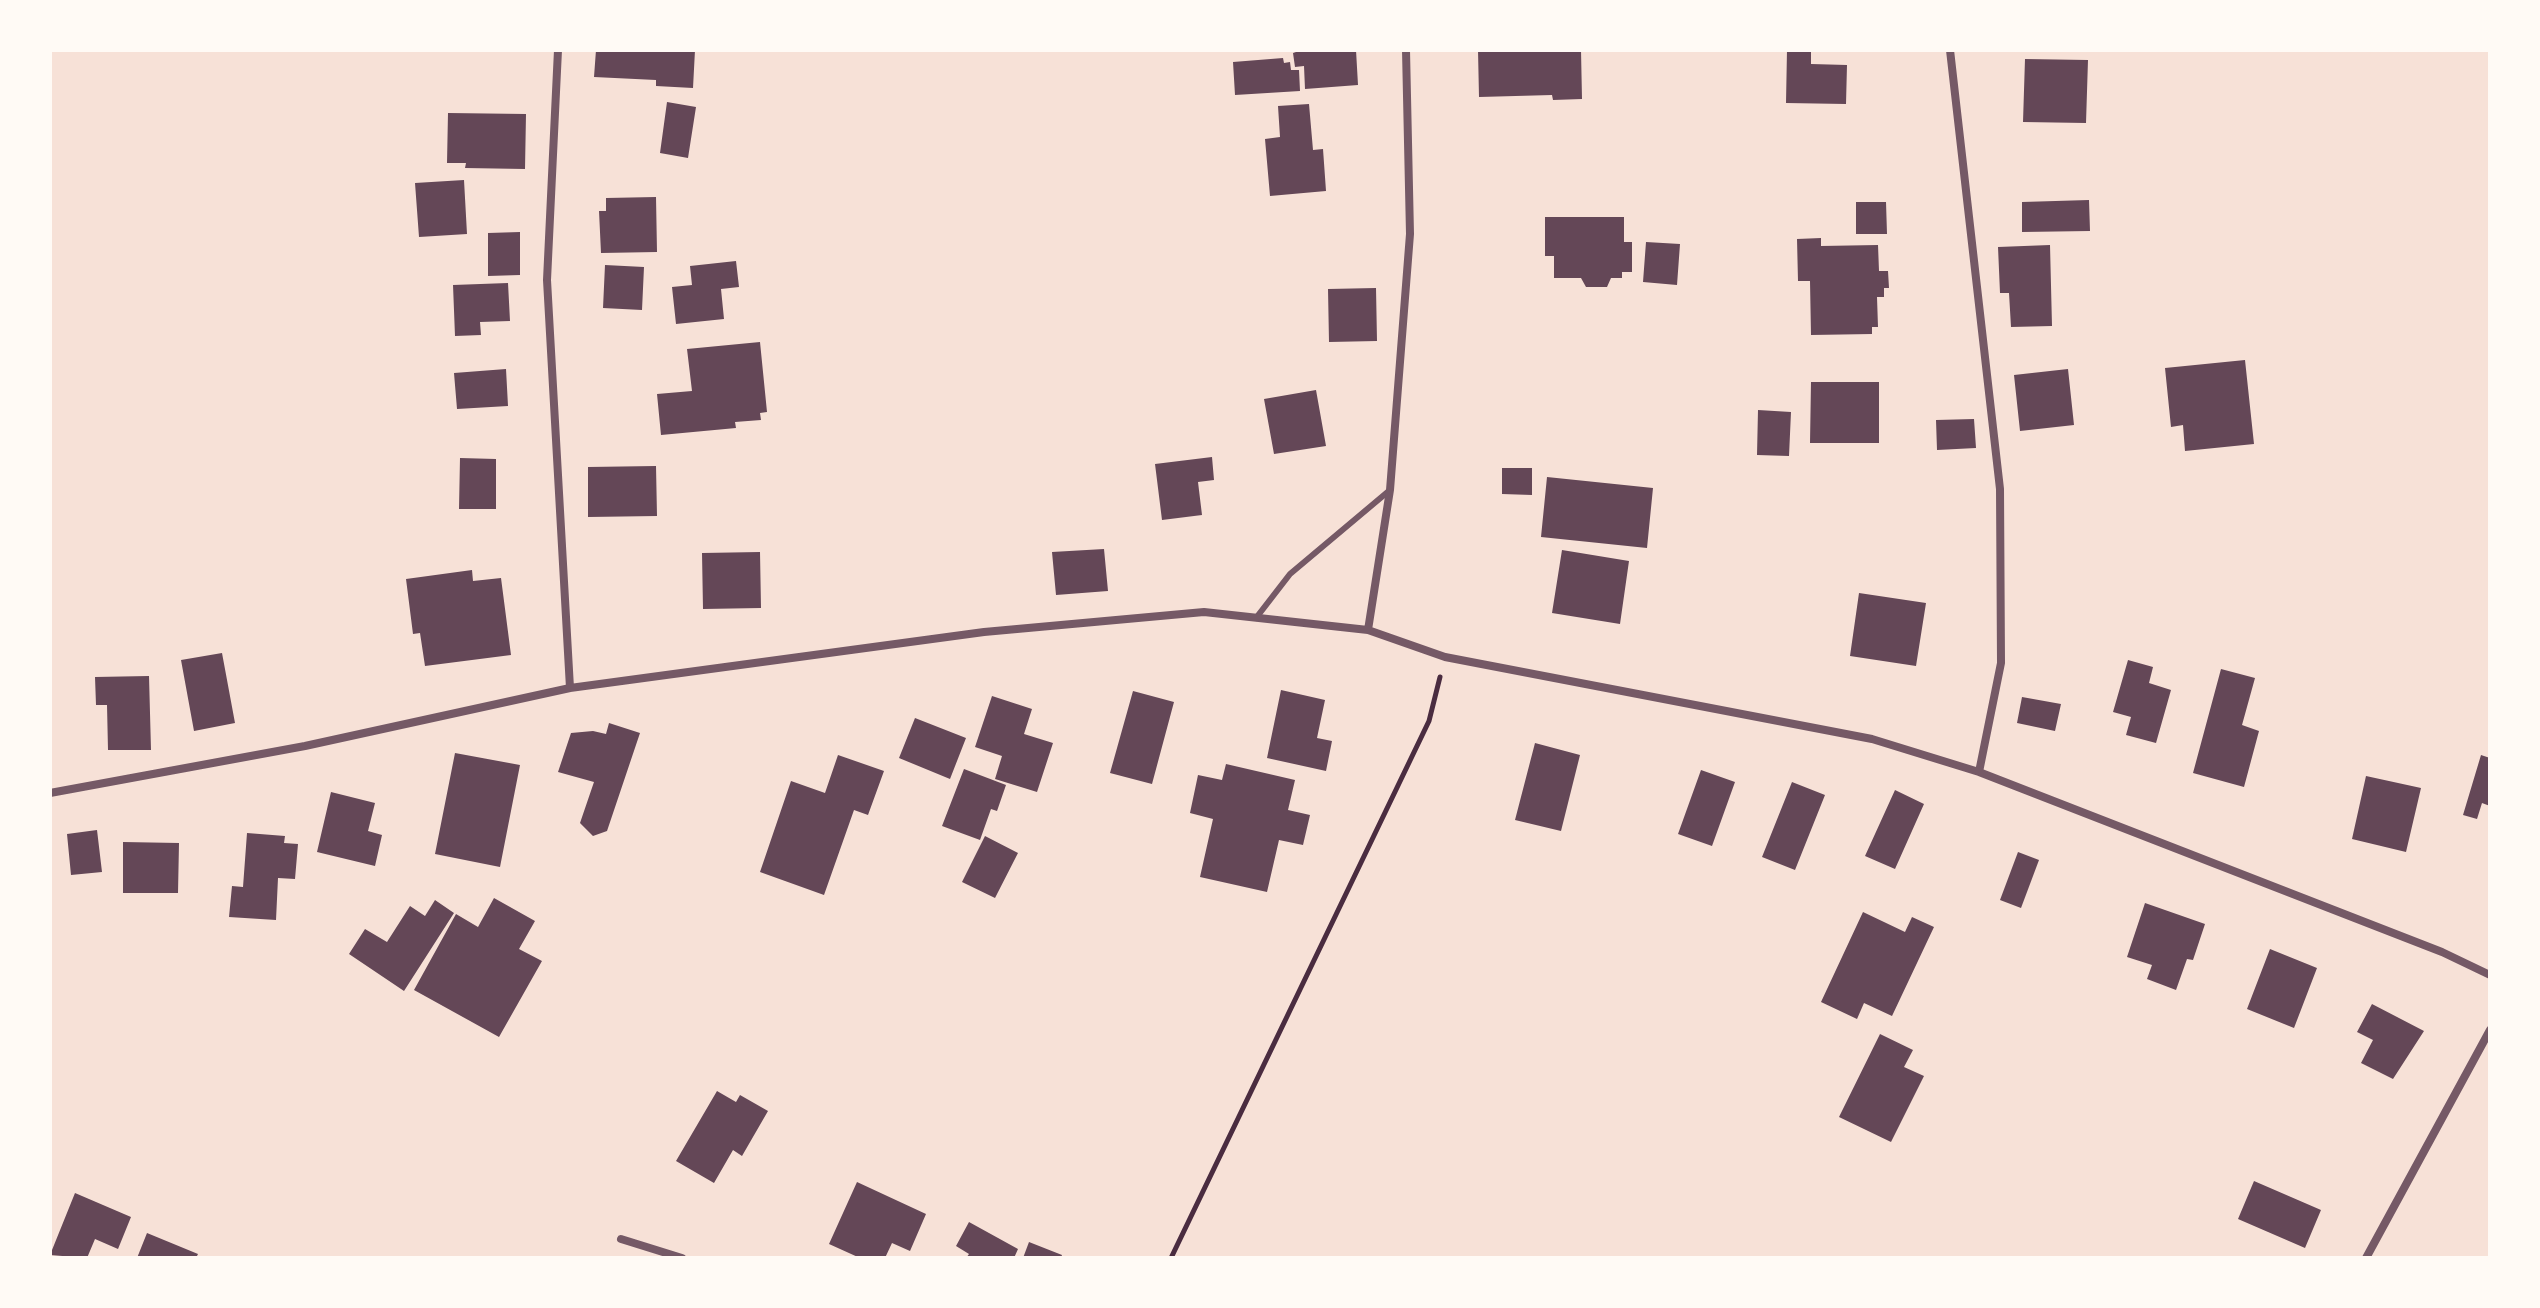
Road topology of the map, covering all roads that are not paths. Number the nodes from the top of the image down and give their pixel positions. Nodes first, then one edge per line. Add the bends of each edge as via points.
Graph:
1 (558, 50) edge
2 (1406, 50) edge
3 (1950, 50) edge
4 (1390, 490) junction
5 (1256, 618) junction
6 (1368, 630) junction
7 (570, 688) junction
8 (1979, 772) junction
9 (50, 793) edge
10 (2490, 975) edge
11 (2490, 1030) edge
12 (621, 1239) dead end
13 (682, 1258) edge
14 (2366, 1258) edge

1 - 7 street via 547,280
2 - 4 street via 1410,234
3 - 8 street via 2000,489 2001,663
4 - 5 lane via 1290,574
4 - 6 street
5 - 6 street
5 - 7 street via 1204,612 999,631
6 - 8 street via 1445,657 1872,739
7 - 9 street via 305,746
8 - 10 street
11 - 14 street
12 - 13 street

